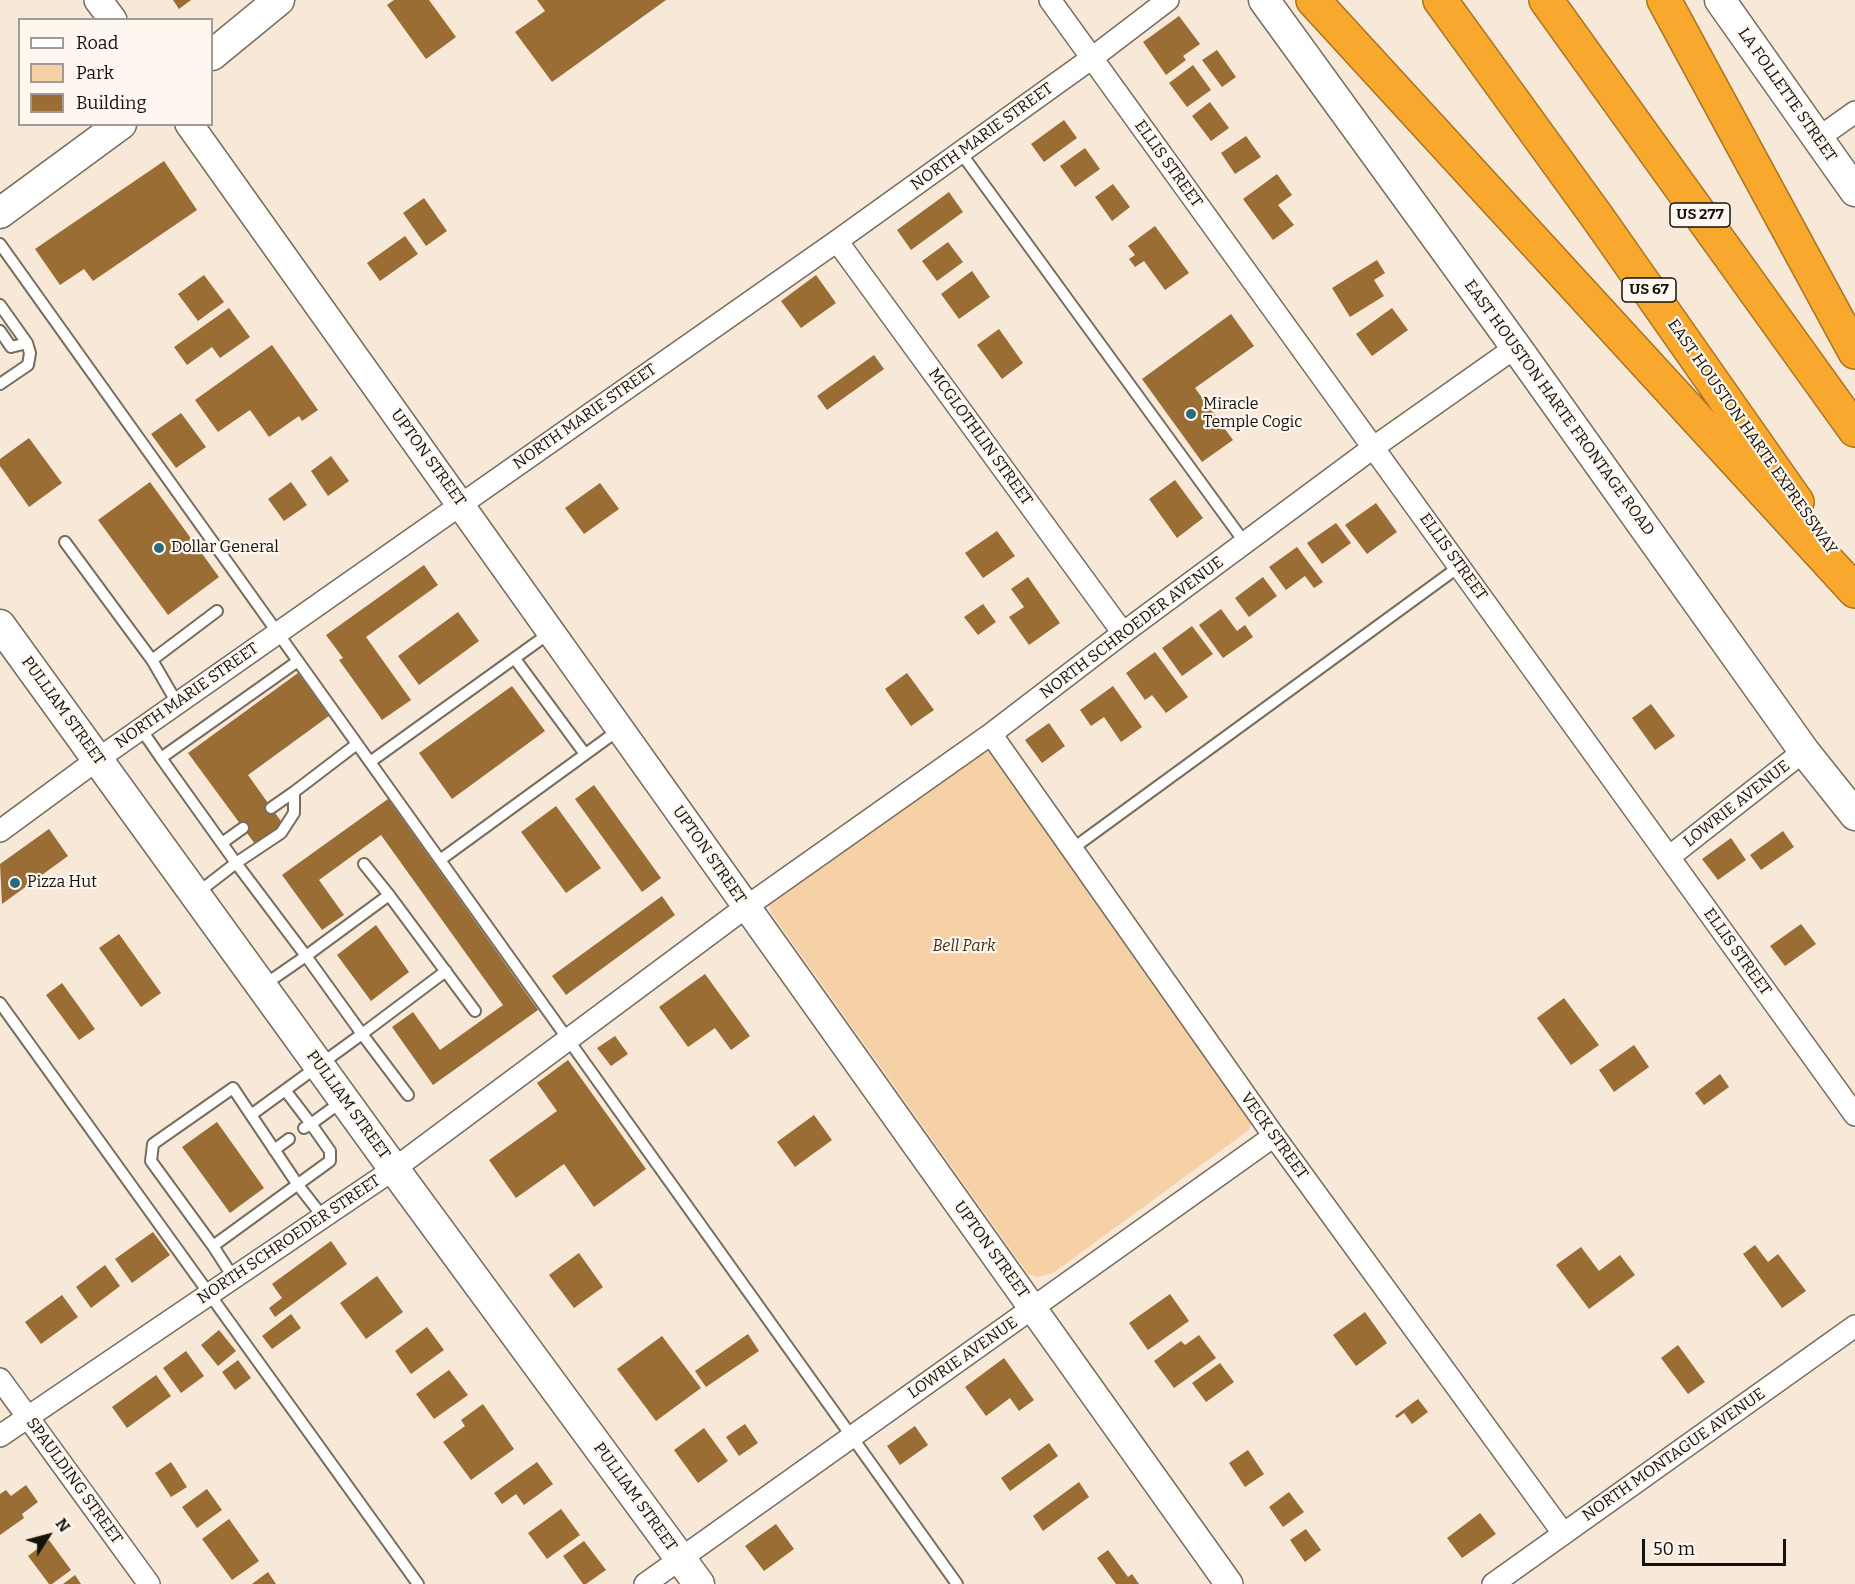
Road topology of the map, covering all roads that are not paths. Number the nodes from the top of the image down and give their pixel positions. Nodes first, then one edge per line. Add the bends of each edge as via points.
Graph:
1 (98, 0) edge
2 (279, 0) edge
3 (1050, 0) edge
4 (1168, 0) edge
5 (1264, 0) edge
6 (1313, 0) edge
7 (1440, 0) edge
8 (1546, 0) edge
9 (1664, 0) edge
10 (1720, 0) edge
11 (112, 18) edge
12 (213, 53) edge
13 (1092, 58) junction
14 (1855, 112) edge
15 (118, 126) edge
16 (190, 126) edge
17 (1817, 139) junction
18 (961, 153) junction
19 (1855, 191) edge
20 (0, 213) edge
21 (837, 241) junction
22 (0, 244) edge
23 (0, 305) edge
24 (0, 331) edge
25 (27, 343) junction
26 (1516, 347) junction
27 (1855, 352) edge
28 (0, 384) edge
29 (1855, 430) edge
30 (1374, 447) junction
31 (461, 504) junction
32 (65, 542) dead end
33 (1245, 543) junction
34 (1460, 566) junction
35 (1855, 580) edge
36 (1855, 591) edge
37 (217, 611) dead end
38 (0, 625) edge
39 (551, 631) junction
40 (278, 633) junction
41 (1123, 633) junction
42 (515, 659) junction
43 (152, 660) junction
44 (298, 661) junction
45 (177, 703) junction
46 (141, 729) junction
47 (620, 729) junction
48 (991, 734) junction
49 (357, 744) junction
50 (1804, 751) junction
51 (585, 754) junction
52 (161, 758) junction
53 (98, 759) junction
54 (370, 762) junction
55 (294, 792) junction
56 (271, 808) dead end
57 (1855, 815) edge
58 (243, 828) dead end
59 (0, 831) edge
60 (222, 843) junction
61 (1072, 849) junction
62 (1669, 857) junction
63 (440, 860) junction
64 (236, 863) junction
65 (364, 864) dead end
66 (196, 894) junction
67 (389, 895) junction
68 (746, 907) junction
69 (306, 956) junction
70 (446, 970) junction
71 (263, 986) junction
72 (0, 1004) edge
73 (475, 1011) dead end
74 (362, 1034) junction
75 (568, 1040) junction
76 (319, 1065) junction
77 (285, 1090) junction
78 (408, 1095) dead end
79 (344, 1100) junction
80 (251, 1115) junction
81 (1855, 1115) edge
82 (308, 1126) junction
83 (1274, 1136) junction
84 (289, 1139) dead end
85 (274, 1150) junction
86 (394, 1169) junction
87 (298, 1185) junction
88 (323, 1217) junction
89 (213, 1246) junction
90 (234, 1278) junction
91 (209, 1294) junction
92 (1033, 1309) junction
93 (1855, 1326) edge
94 (0, 1379) edge
95 (27, 1416) junction
96 (0, 1436) edge
97 (852, 1437) junction
98 (1563, 1533) junction
99 (681, 1558) junction
100 (149, 1584) edge
101 (418, 1584) edge
102 (645, 1584) edge
103 (699, 1584) edge
104 (957, 1584) edge
105 (1229, 1584) edge
106 (1493, 1584) edge

1 - 11 street
2 - 12 main road
3 - 13 street, ELLIS STREET
4 - 13 street, NORTH MARIE STREET
5 - 26 main road, EAST HOUSTON HARTE FRONTAGE ROAD
6 - 36 highway
7 - 35 highway, EAST HOUSTON HARTE EXPRESSWAY / US 67
8 - 29 highway, US 277
9 - 27 highway
10 - 17 main road, LA FOLLETTE STREET
13 - 18 street, NORTH MARIE STREET
13 - 30 street, ELLIS STREET
14 - 17 street
15 - 20 main road
16 - 31 street, UPTON STREET
17 - 19 main road, LA FOLLETTE STREET
18 - 21 street, NORTH MARIE STREET
18 - 33 lane
21 - 31 street, NORTH MARIE STREET
21 - 41 street, MCGLOTHLIN STREET
22 - 40 lane
23 - 25 lane
24 - 25 lane via 11,347
25 - 28 lane via 28,364
26 - 30 street, NORTH SCHROEDER AVENUE
26 - 50 main road, EAST HOUSTON HARTE FRONTAGE ROAD
30 - 33 street, NORTH SCHROEDER AVENUE
30 - 34 street, ELLIS STREET
31 - 39 street, UPTON STREET
31 - 40 street, NORTH MARIE STREET
32 - 43 lane
33 - 41 street, NORTH SCHROEDER AVENUE
34 - 61 lane
34 - 62 street, ELLIS STREET
37 - 43 lane
38 - 53 main road, PULLIAM STREET
39 - 42 lane
39 - 47 street, UPTON STREET
40 - 44 lane
40 - 45 street, NORTH MARIE STREET
41 - 48 street, NORTH SCHROEDER AVENUE
42 - 51 lane
42 - 54 lane
43 - 45 lane
44 - 49 lane
44 - 52 lane
45 - 46 street, NORTH MARIE STREET
46 - 52 lane
46 - 53 street, NORTH MARIE STREET
47 - 51 lane
47 - 68 street, UPTON STREET
48 - 61 street, VECK STREET
48 - 68 street, NORTH SCHROEDER AVENUE
49 - 54 lane
49 - 55 lane
50 - 57 main road, EAST HOUSTON HARTE FRONTAGE ROAD
50 - 62 street, LOWRIE AVENUE
51 - 63 lane
52 - 60 lane
53 - 59 street, NORTH MARIE STREET
53 - 66 main road, PULLIAM STREET
54 - 63 lane
55 - 56 lane
55 - 64 lane via 294,813 281,833
58 - 60 lane
60 - 64 lane
61 - 83 street, VECK STREET
62 - 81 street, ELLIS STREET
63 - 75 lane
64 - 66 lane
64 - 69 lane
65 - 67 lane
66 - 71 main road, PULLIAM STREET
67 - 69 lane
67 - 70 lane
68 - 75 street, NORTH SCHROEDER STREET
68 - 92 street, UPTON STREET
69 - 71 lane
69 - 74 lane
70 - 73 lane
70 - 74 lane
71 - 76 main road, PULLIAM STREET
72 - 91 lane
74 - 76 lane
74 - 78 lane
75 - 86 street, NORTH SCHROEDER STREET
75 - 97 lane
76 - 77 lane
76 - 79 main road, PULLIAM STREET
77 - 80 lane
77 - 82 lane
79 - 82 lane
79 - 86 main road, PULLIAM STREET
80 - 85 lane
80 - 89 lane via 233,1088 153,1144 151,1161
82 - 87 lane via 330,1151 330,1161
83 - 92 street, LOWRIE AVENUE
83 - 98 street, VECK STREET
84 - 85 lane
85 - 87 lane
86 - 88 street, NORTH SCHROEDER STREET
86 - 99 main road, PULLIAM STREET
87 - 88 lane
87 - 89 lane
88 - 90 street, NORTH SCHROEDER STREET
89 - 90 lane
90 - 91 street, NORTH SCHROEDER STREET
91 - 95 street, NORTH SCHROEDER STREET
91 - 101 lane
92 - 97 street, LOWRIE AVENUE
92 - 105 street, UPTON STREET
93 - 98 street, NORTH MONTAGUE AVENUE
94 - 95 street, SPAULDING STREET
95 - 96 street, NORTH SCHROEDER STREET
95 - 100 street, SPAULDING STREET
97 - 99 street, LOWRIE AVENUE
97 - 104 lane
98 - 106 street, NORTH MONTAGUE AVENUE
99 - 102 street, LOWRIE AVENUE
99 - 103 main road, PULLIAM STREET

